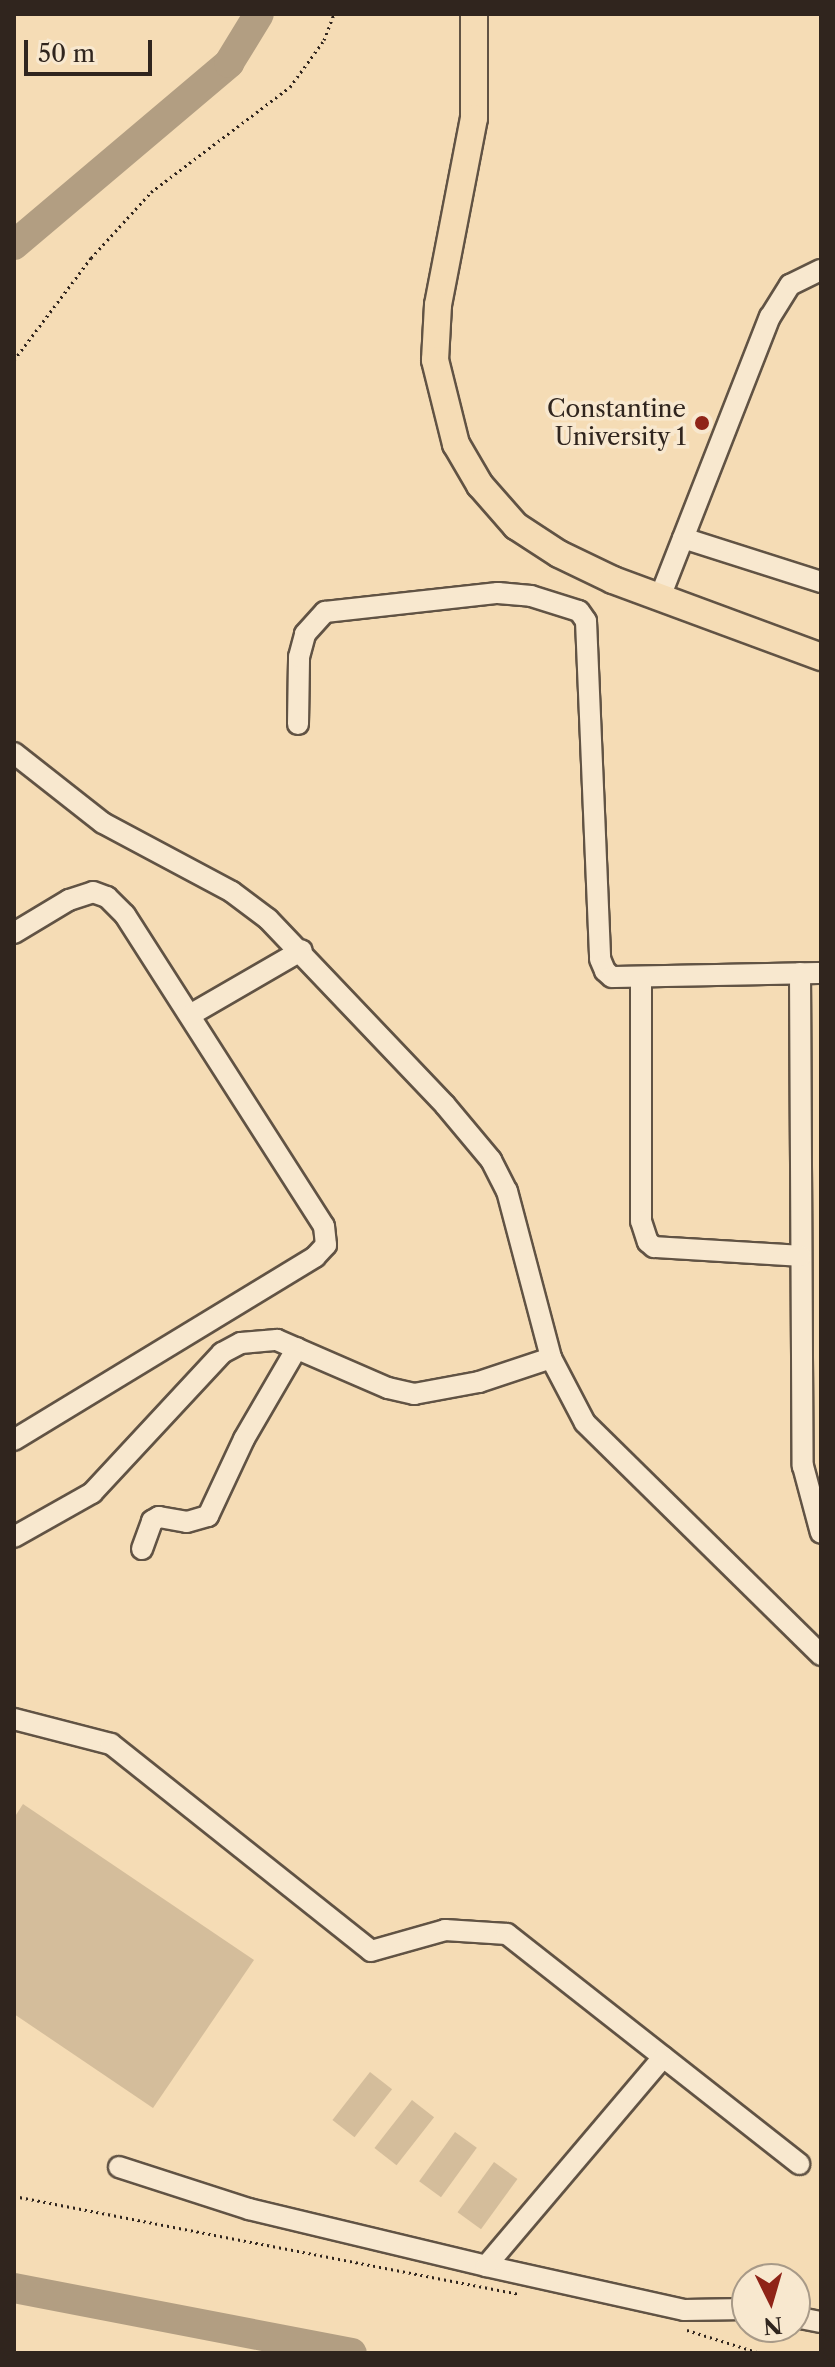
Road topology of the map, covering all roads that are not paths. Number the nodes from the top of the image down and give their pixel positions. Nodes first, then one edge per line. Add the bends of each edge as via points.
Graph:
1 (474, 14) edge
2 (821, 270) edge
3 (683, 538) junction
4 (821, 582) edge
5 (660, 597) junction
6 (821, 657) edge
7 (298, 724) dead end
8 (14, 753) edge
9 (14, 933) edge
10 (302, 950) junction
11 (800, 973) junction
12 (821, 973) edge
13 (641, 977) junction
14 (190, 1015) junction
15 (801, 1256) junction
16 (297, 1348) junction
17 (551, 1358) junction
18 (14, 1440) edge
19 (821, 1533) edge
20 (14, 1537) edge
21 (142, 1549) dead end
22 (821, 1655) edge
23 (14, 1719) edge
24 (663, 2057) junction
25 (799, 2164) dead end
26 (119, 2167) dead end
27 (486, 2266) junction
28 (731, 2309) edge

1 - 5 main road via 474,118 438,305 435,360 441,400 456,444 480,485 516,526 559,554
2 - 3 street via 790,285 770,317
3 - 4 street
3 - 5 street
5 - 6 main road
7 - 13 street via 299,657 305,634 325,612 498,593 531,596 579,611 586,621 600,959 612,977
8 - 10 street via 103,823 232,892
9 - 14 street via 69,900 93,892 107,897
10 - 14 street
10 - 17 street via 491,1160 522,1236
11 - 12 street
11 - 13 street
11 - 15 street
13 - 15 street via 641,1221 648,1242 654,1247
14 - 18 street via 324,1226 326,1245 315,1257
15 - 19 street via 803,1466
16 - 17 street via 414,1394 479,1382
16 - 20 street via 259,1339 222,1353 92,1493
16 - 21 street via 244,1439 208,1516 187,1522 159,1517 152,1521
17 - 22 street via 585,1423 612,1453
23 - 24 street via 111,1744 371,1951 445,1930 507,1934
24 - 25 street
24 - 27 street
26 - 27 street via 249,2209
27 - 28 street via 684,2310

